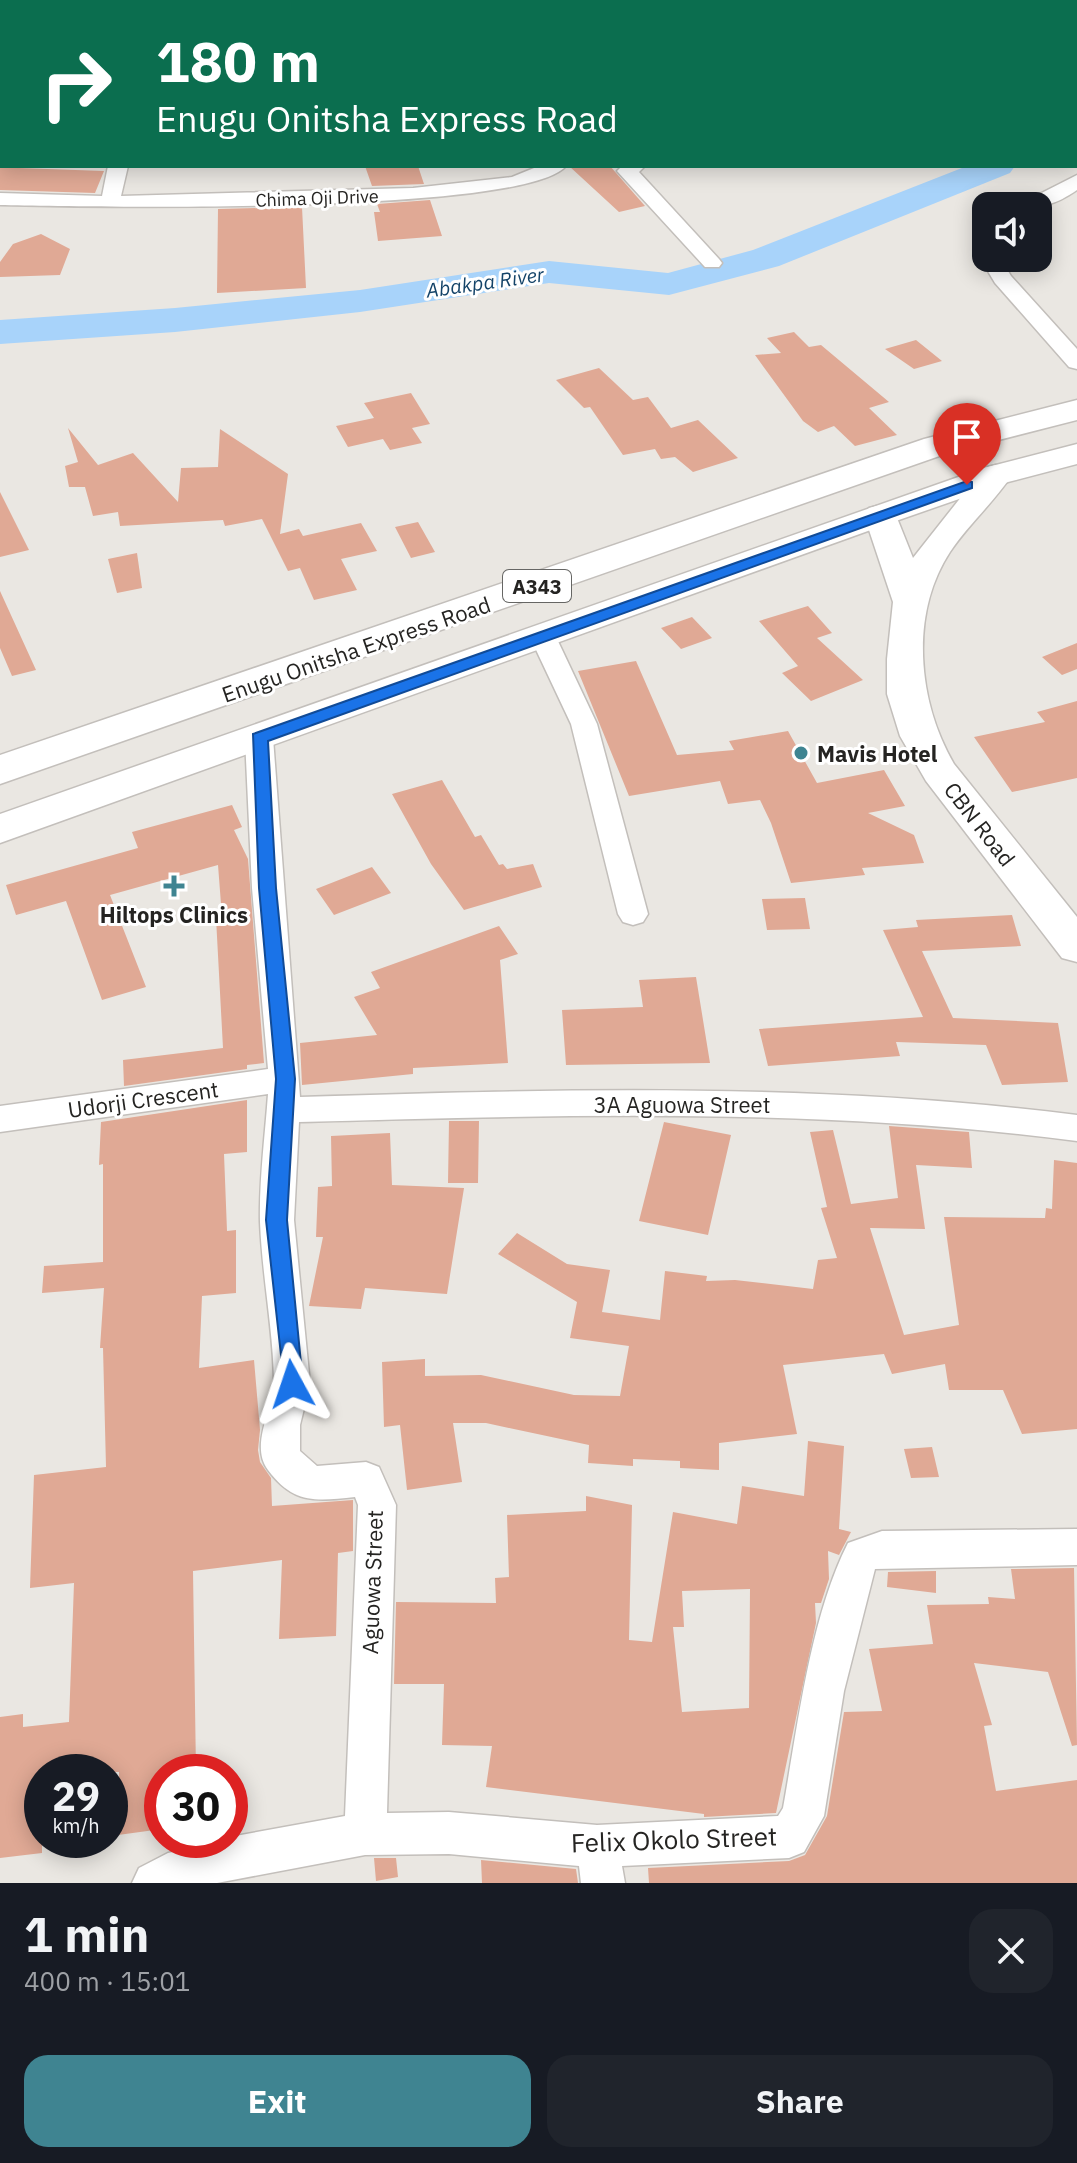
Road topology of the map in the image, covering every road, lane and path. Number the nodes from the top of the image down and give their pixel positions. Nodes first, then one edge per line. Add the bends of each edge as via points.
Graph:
1 (118, 168) edge
2 (551, 168) edge
3 (632, 168) edge
4 (1077, 181) edge
5 (1052, 197) edge
6 (0, 199) edge
7 (110, 202) junction
8 (712, 263) dead end
9 (998, 272) edge
10 (1077, 362) edge
11 (1077, 410) edge
12 (1077, 454) edge
13 (996, 475) junction
14 (881, 515) junction
15 (911, 602) junction
16 (543, 637) junction
17 (259, 738) junction
18 (0, 770) edge
19 (0, 829) edge
20 (633, 914) dead end
21 (1077, 947) edge
22 (285, 1095) junction
23 (0, 1119) edge
24 (1077, 1128) edge
25 (1077, 1547) edge
26 (365, 1834) junction
27 (600, 1864) edge
28 (154, 1883) edge

1 - 7 street
2 - 7 street, Chima Oji Drive via 516,182 413,194
3 - 8 street via 627,171
4 - 5 street
6 - 7 street, Chima Oji Drive
9 - 10 street
11 - 18 highway, Enugu Onitsha Express Road / A343 via 936,446
12 - 13 highway, A343
13 - 14 highway, A343
13 - 15 main road, CBN Road via 933,551
14 - 15 main road
14 - 16 highway, A343
15 - 21 main road, CBN Road via 906,694 919,736 940,772
16 - 17 highway, A343
16 - 20 street via 584,724
17 - 19 highway, A343
17 - 22 street, Aguowa Street
22 - 23 street, Udorji Crescent
22 - 24 street, 3A Aguowa Street via 502,1104 841,1104 989,1115
22 - 26 street, Aguowa Street via 277,1220 292,1384 281,1458 310,1484 366,1479 377,1505
25 - 27 street, Felix Okolo Street via 928,1547 882,1549 862,1556 824,1691 803,1816 789,1837
26 - 27 street, Felix Okolo Street via 449,1833
26 - 28 street, Felix Okolo Street via 227,1859

